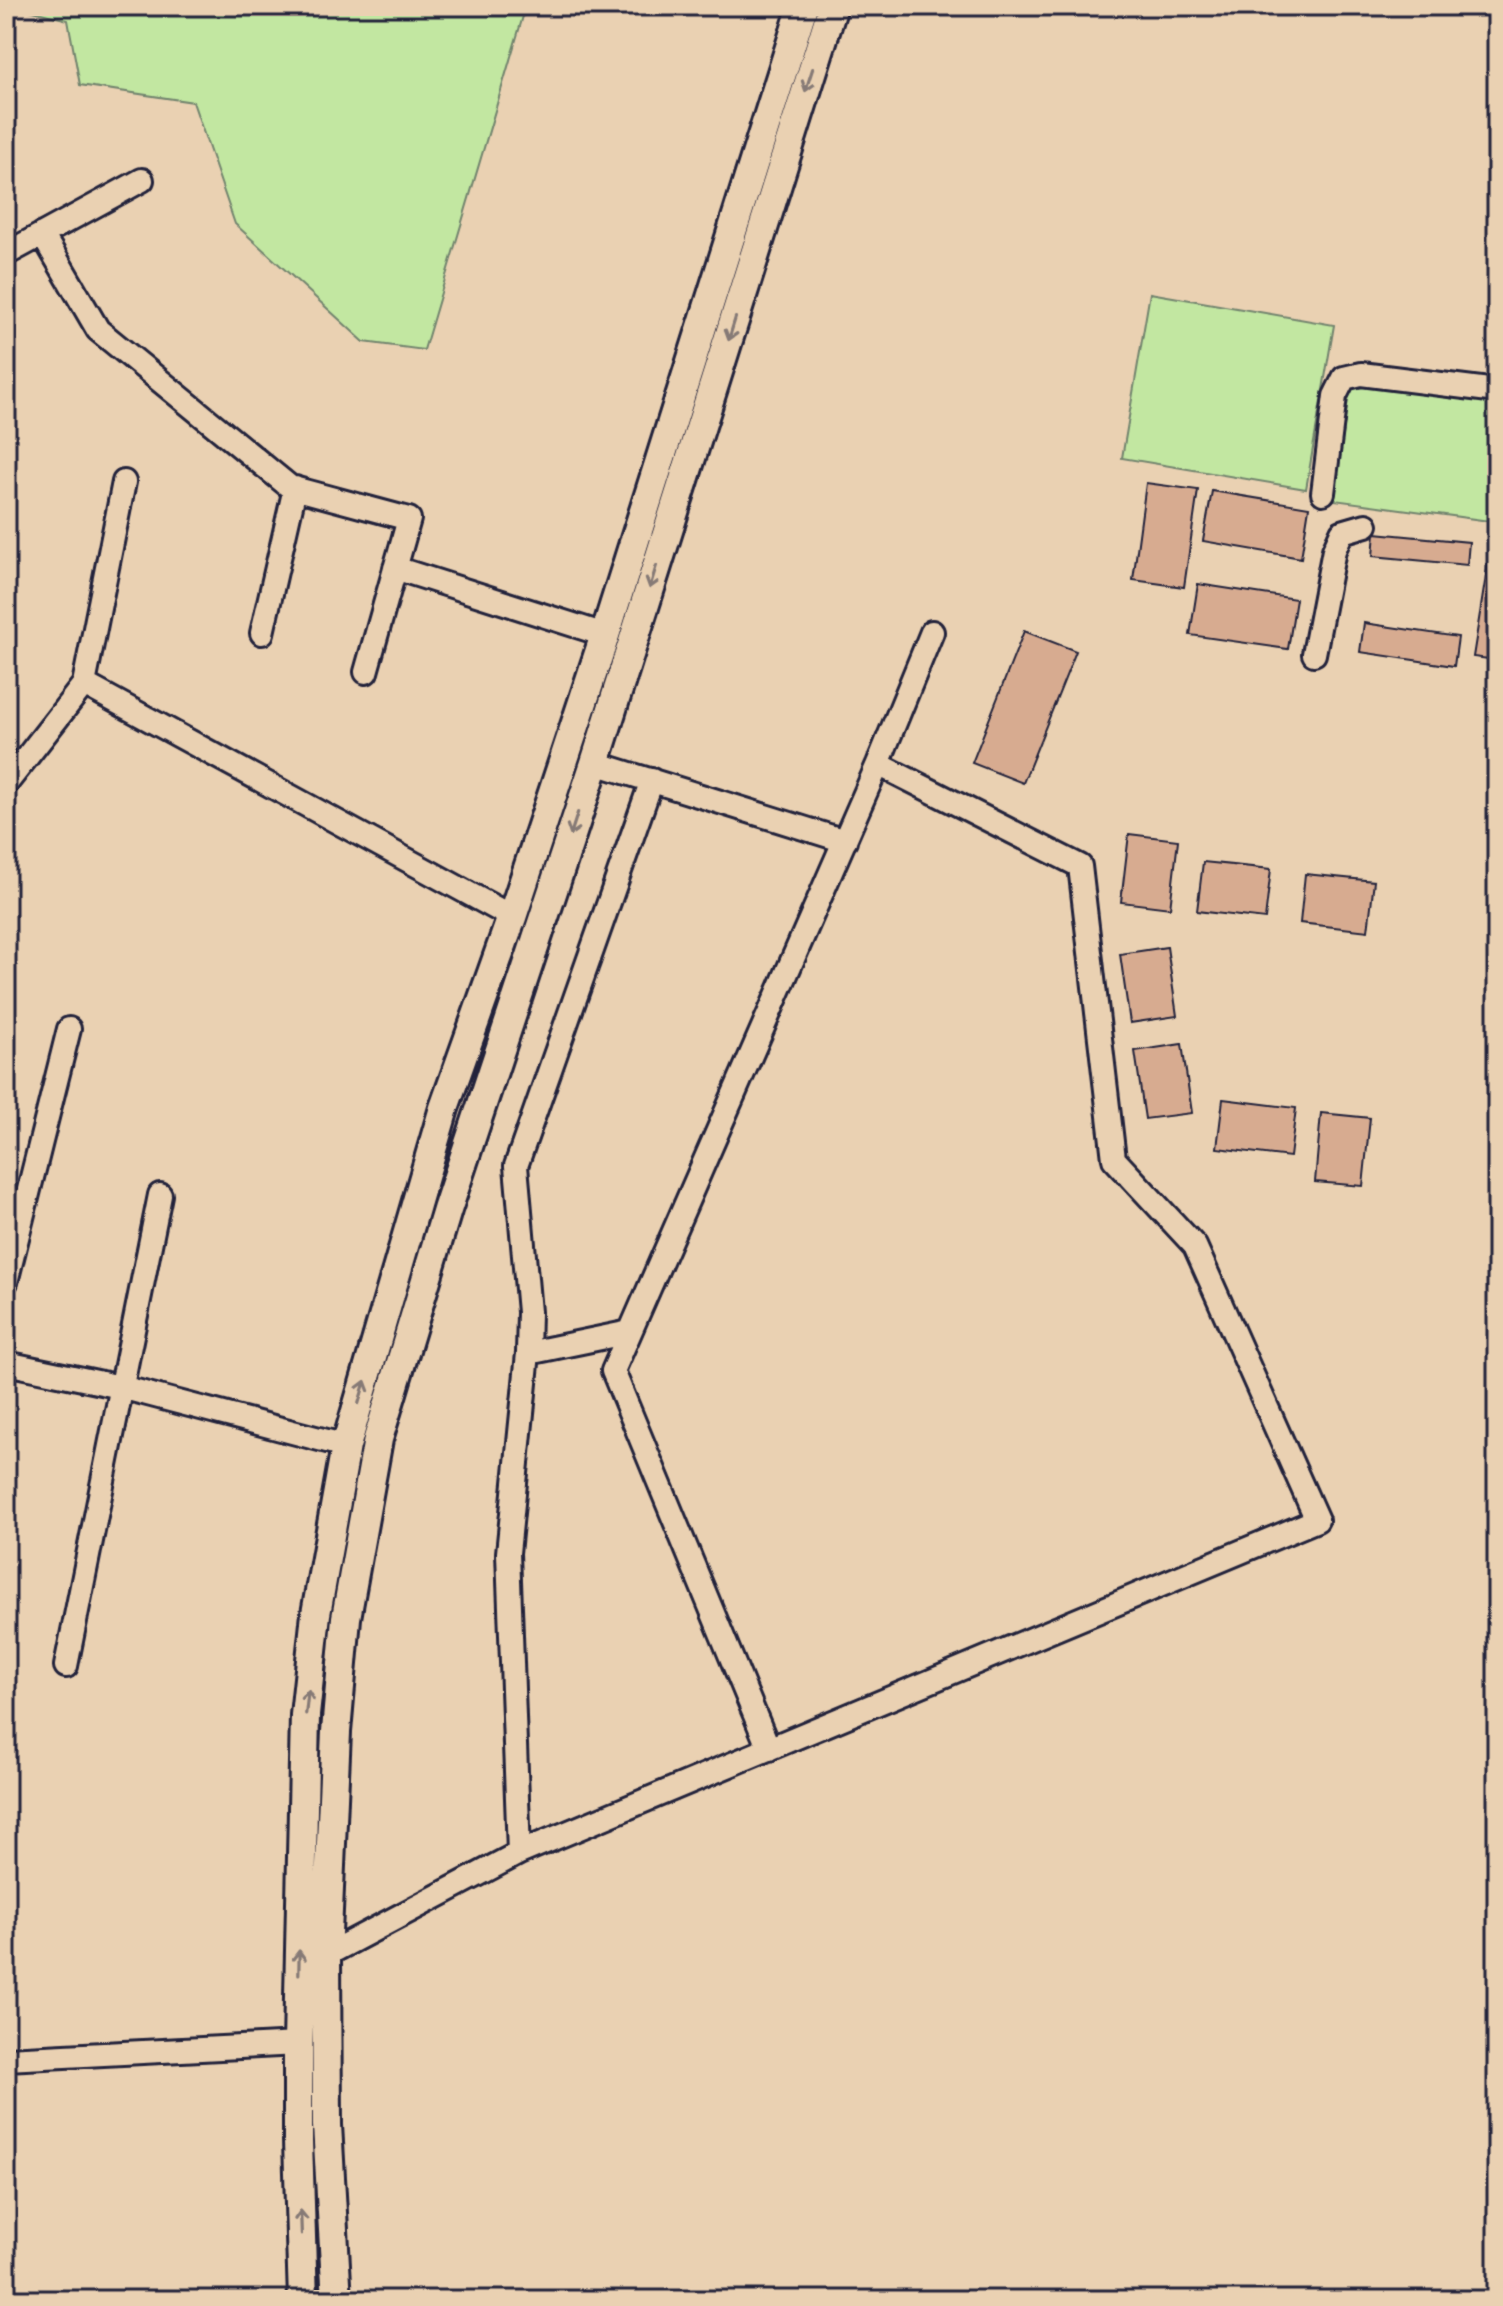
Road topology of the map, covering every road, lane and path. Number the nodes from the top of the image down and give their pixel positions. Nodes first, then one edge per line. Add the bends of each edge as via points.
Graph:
1 (803, 6) edge
2 (833, 6) edge
3 (142, 180) dead end
4 (42, 234) junction
5 (6, 254) edge
6 (1497, 391) edge
7 (124, 482) dead end
8 (295, 488) junction
9 (1323, 493) dead end
10 (1366, 525) dead end
11 (395, 568) junction
12 (932, 632) dead end
13 (262, 633) dead end
14 (605, 635) junction
15 (1314, 654) dead end
16 (366, 672) dead end
17 (84, 684) junction
18 (595, 763) junction
19 (878, 764) junction
20 (652, 780) junction
21 (6, 784) edge
22 (845, 841) junction
23 (512, 917) junction
24 (69, 1029) dead end
25 (160, 1195) dead end
26 (6, 1282) edge
27 (630, 1332) junction
28 (528, 1353) junction
29 (6, 1363) edge
30 (121, 1387) junction
31 (346, 1446) junction
32 (66, 1666) dead end
33 (769, 1749) junction
34 (519, 1853) junction
35 (326, 1955) junction
36 (298, 2044) junction
37 (6, 2059) edge
38 (303, 2300) edge
39 (337, 2300) edge

1 - 14 main road
2 -> 18 main road
3 - 4 street
4 - 5 street
4 - 8 street via 98,330
6 - 9 street via 1361,374 1344,378 1335,396
7 - 17 street
8 - 11 street via 409,519
8 - 13 street
10 - 15 street via 1342,532 1338,541
11 - 14 street
11 - 16 street
12 - 19 street
14 - 23 main road
17 - 21 street
17 - 23 street
18 - 20 street
18 -> 35 main road via 447,1210 378,1439 346,1618
19 - 22 street
19 - 33 street via 1080,866 1114,1159 1195,1246 1317,1520
20 - 22 street
20 - 28 street via 516,1166
22 - 27 street
31 -> 23 main road via 444,1108
24 - 26 street
25 - 30 street
27 - 28 street
27 - 33 street via 613,1371
28 - 34 street via 508,1553
29 - 30 street
30 - 31 street
30 - 32 street
36 -> 31 main road via 305,1715 316,1614
33 - 34 street
34 - 35 street
35 - 39 main road via 327,2125
36 - 37 street
38 -> 36 main road

